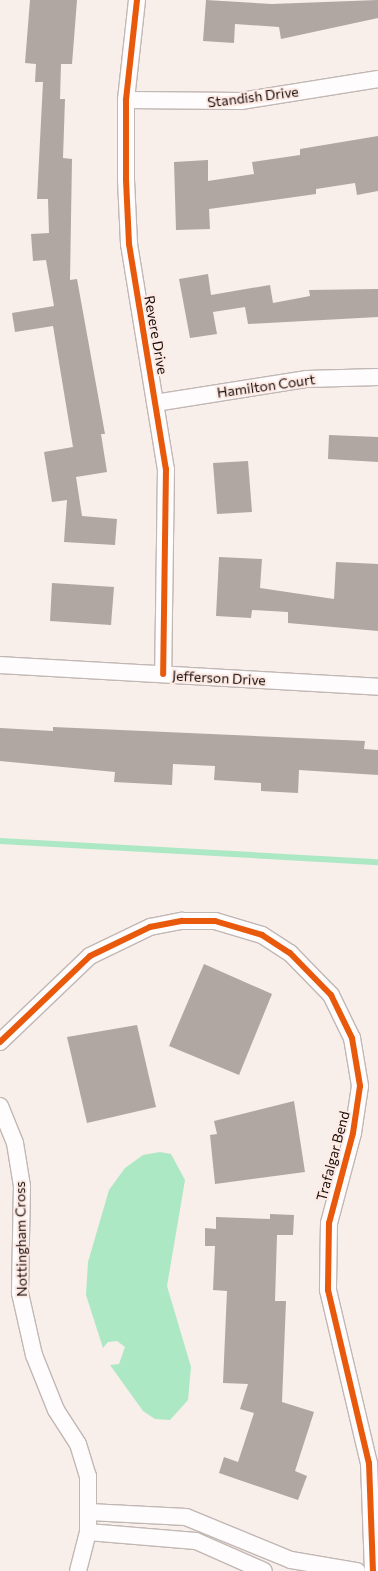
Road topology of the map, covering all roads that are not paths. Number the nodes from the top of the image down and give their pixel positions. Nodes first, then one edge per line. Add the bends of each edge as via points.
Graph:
1 (137, 0) edge
2 (378, 79) edge
3 (126, 100) junction
4 (378, 377) edge
5 (155, 403) junction
6 (0, 665) edge
7 (164, 674) junction
8 (378, 687) edge
9 (0, 1042) edge
10 (0, 1106) edge
11 (88, 1512) junction
12 (88, 1532) junction
13 (78, 1571) edge
14 (264, 1571) edge
15 (357, 1571) edge
16 (373, 1571) edge

1 - 3 street, Revere Drive
2 - 3 street, Standish Drive via 240,101
3 - 5 street, Revere Drive via 129,244
4 - 5 street, Hamilton Court via 307,379
5 - 7 street, Revere Drive via 168,517
6 - 7 street, Jefferson Drive
7 - 8 street, Jefferson Drive
9 - 16 street, Trafalgar Bend via 90,956 150,927 182,921 215,921 262,935 290,953 331,995 352,1038 360,1086 353,1134 329,1223 328,1290 369,1463
10 - 11 street, Nottingham Cross via 15,1143 22,1186 20,1293 34,1355 56,1410 78,1444 88,1476
11 - 12 street, Nottingham Cross
11 - 15 street via 186,1517 291,1560
12 - 13 street, Nottingham Cross
12 - 14 street via 196,1541

